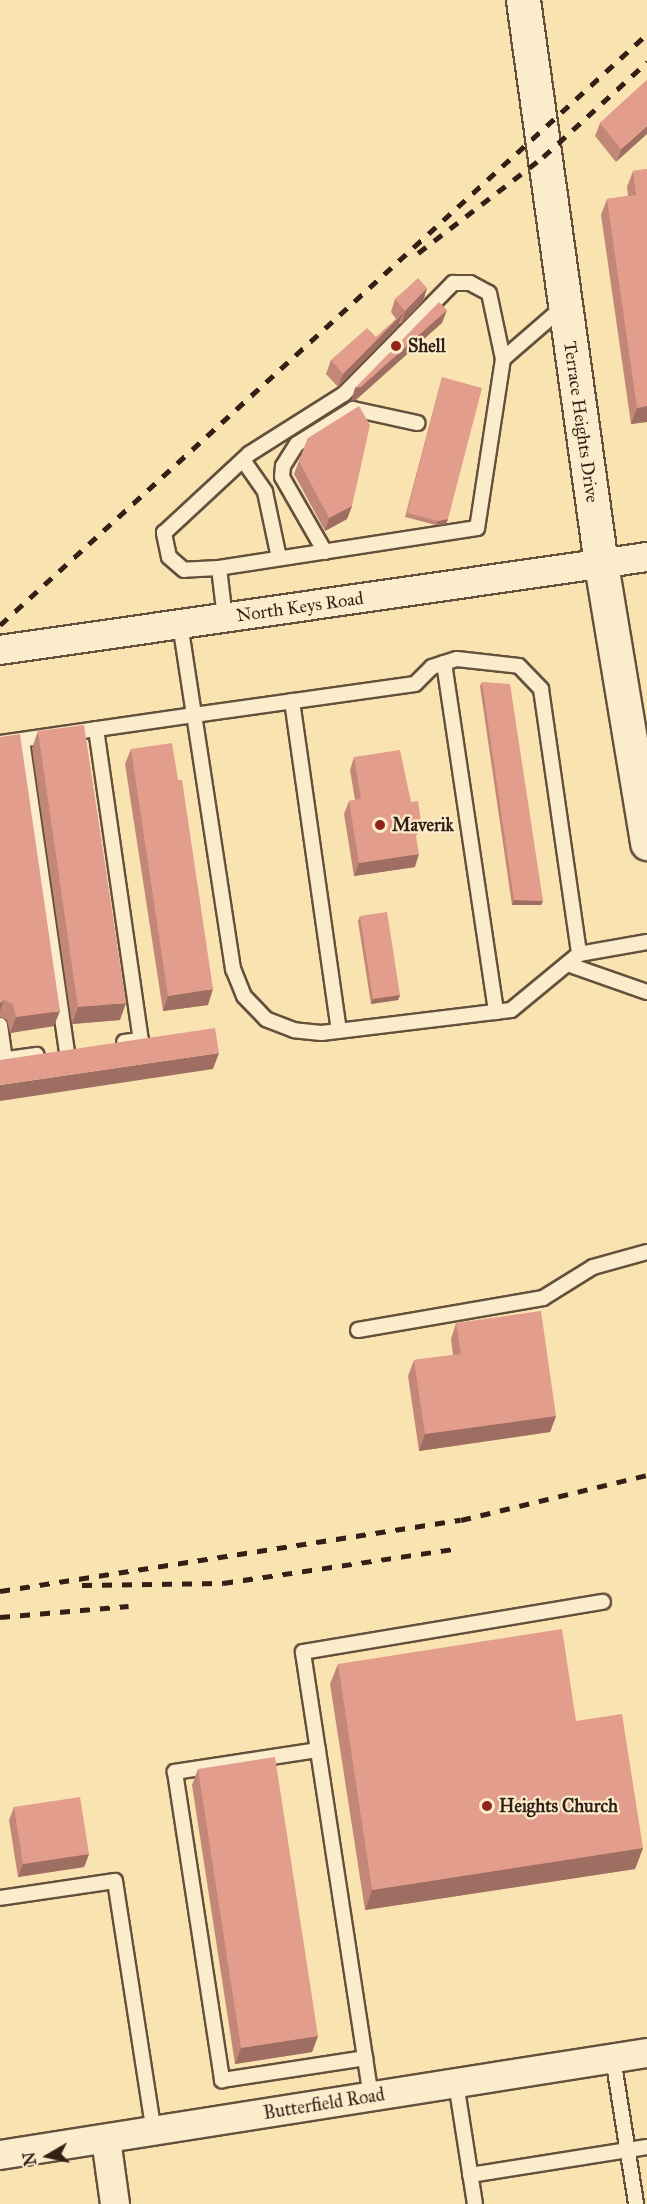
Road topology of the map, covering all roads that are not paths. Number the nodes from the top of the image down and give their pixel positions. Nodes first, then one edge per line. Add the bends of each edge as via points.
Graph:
1 (523, 0) edge
2 (564, 305) junction
3 (503, 359) junction
4 (417, 423) dead end
5 (243, 460) junction
6 (325, 552) junction
7 (647, 557) edge
8 (279, 558) junction
9 (601, 564) junction
10 (219, 568) junction
11 (225, 618) junction
12 (180, 624) junction
13 (0, 650) edge
14 (444, 663) junction
15 (292, 702) junction
16 (194, 715) junction
17 (96, 729) junction
18 (22, 740) junction
19 (0, 743) edge
20 (647, 843) edge
21 (647, 942) edge
22 (579, 954) junction
23 (567, 964) junction
24 (647, 992) edge
25 (496, 1012) junction
26 (0, 1025) edge
27 (339, 1031) junction
28 (110, 1044) edge
29 (2, 1060) edge
30 (647, 1252) edge
31 (358, 1330) dead end
32 (603, 1602) dead end
33 (318, 1750) junction
34 (0, 1898) edge
35 (647, 2053) edge
36 (365, 2058) junction
37 (613, 2058) junction
38 (456, 2083) junction
39 (371, 2097) junction
40 (154, 2132) junction
41 (106, 2139) junction
42 (647, 2147) edge
43 (628, 2150) junction
44 (0, 2155) edge
45 (470, 2175) junction
46 (115, 2204) edge
47 (475, 2204) edge
48 (636, 2204) edge

1 - 2 main road, Terrace Heights Drive
2 - 3 lane
2 - 9 main road, Terrace Heights Drive
3 - 5 lane via 489,293 470,284 453,284 344,394
3 - 6 lane via 477,528
4 - 6 lane via 353,409 297,444 283,466 282,477
5 - 8 lane via 265,492
5 - 10 lane via 164,533 164,548 184,570
6 - 8 lane
7 - 9 street, North Keys Road
8 - 10 lane
9 - 11 street, North Keys Road
9 - 20 main road, Terrace Heights Drive
10 - 11 lane
11 - 12 street, North Keys Road
12 - 13 street, North Keys Road
12 - 16 lane
14 - 15 lane via 432,667 415,684
14 - 22 lane via 458,659 519,666 540,689
14 - 25 lane
15 - 16 lane
15 - 27 lane
16 - 17 lane
16 - 27 lane via 233,969 244,996 266,1019 294,1030
17 - 18 lane
17 - 28 lane via 146,1039
18 - 19 lane
18 - 29 lane via 73,1050
21 - 22 lane
22 - 23 lane
23 - 24 lane
23 - 25 lane via 511,1010
25 - 27 lane
26 - 29 lane
30 - 31 lane via 593,1267 543,1298
32 - 33 lane via 303,1652
33 - 36 lane
33 - 36 lane via 174,1772 222,2080
34 - 40 lane via 115,1881
35 - 37 street, Butterfield Road
36 - 39 lane
37 - 38 street, Butterfield Road
37 - 43 lane
38 - 39 street, Butterfield Road
38 - 45 lane
39 - 40 street, Butterfield Road
40 - 41 street, Butterfield Road
41 - 44 street, Butterfield Road
41 - 46 street
42 - 43 lane
43 - 45 lane
43 - 48 lane
45 - 47 lane

